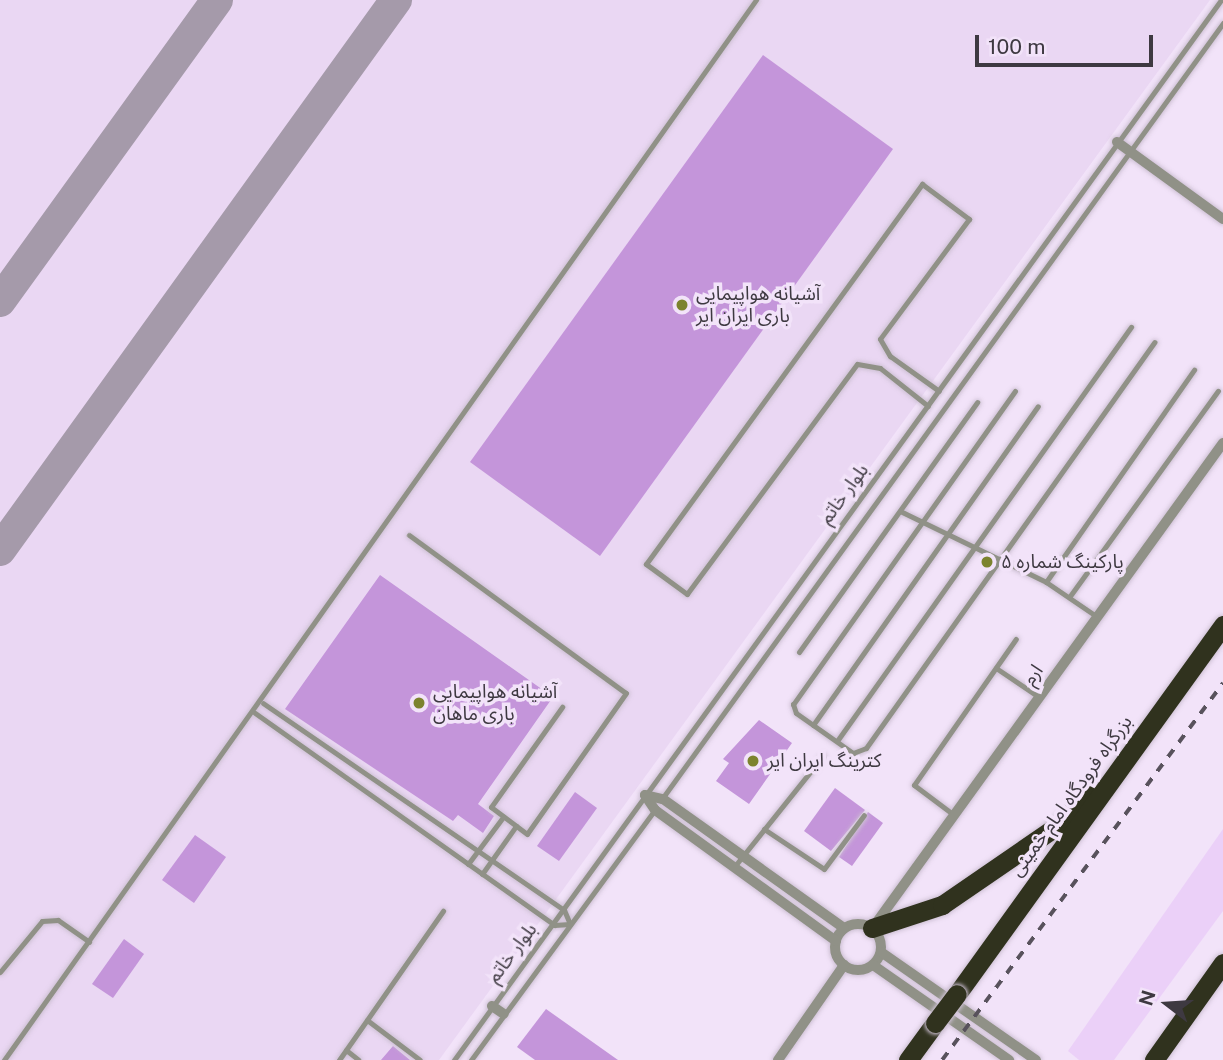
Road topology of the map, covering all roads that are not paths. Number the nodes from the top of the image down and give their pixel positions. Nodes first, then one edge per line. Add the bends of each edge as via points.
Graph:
1 (756, 0) edge
2 (1221, 0) edge
3 (1223, 23) edge
4 (1117, 142) junction
5 (1131, 152) junction
6 (1223, 208) edge
7 (1209, 209) junction
8 (1223, 219) edge
9 (1131, 327) dead end
10 (1155, 342) dead end
11 (1194, 370) dead end
12 (939, 391) junction
13 (1015, 391) dead end
14 (1217, 391) dead end
15 (977, 402) dead end
16 (928, 406) junction
17 (1038, 406) dead end
18 (1223, 443) edge
19 (900, 511) junction
20 (925, 522) junction
21 (409, 535) dead end
22 (951, 535) junction
23 (973, 548) junction
24 (1000, 563) junction
25 (1046, 582) junction
26 (1070, 596) junction
27 (1096, 616) junction
28 (1220, 628) edge
29 (1016, 639) dead end
30 (799, 652) dead end
31 (996, 668) junction
32 (1039, 697) junction
33 (262, 703) junction
34 (562, 707) dead end
35 (255, 713) junction
36 (813, 725) junction
37 (1143, 735) junction
38 (837, 741) junction
39 (823, 756) dead end
40 (645, 795) junction
41 (663, 799) junction
42 (654, 810) junction
43 (864, 815) dead end
44 (954, 815) junction
45 (503, 817) junction
46 (516, 826) junction
47 (764, 829) junction
48 (477, 852) junction
49 (743, 855) junction
50 (492, 862) junction
51 (468, 864) junction
52 (734, 867) junction
53 (482, 874) junction
54 (564, 910) junction
55 (443, 911) dead end
56 (570, 924) junction
57 (554, 925) junction
58 (844, 928) junction
59 (872, 928) junction
60 (836, 940) junction
61 (89, 942) junction
62 (881, 952) junction
63 (1223, 963) edge
64 (844, 965) junction
65 (873, 965) junction
66 (0, 972) edge
67 (492, 1006) junction
68 (504, 1014) junction
69 (367, 1020) junction
70 (346, 1050) junction
71 (4, 1060) edge
72 (339, 1060) edge
73 (359, 1060) edge
74 (420, 1060) edge
75 (454, 1060) edge
76 (471, 1060) edge
77 (778, 1060) edge
78 (908, 1060) edge
79 (1009, 1060) edge
80 (1036, 1060) edge
81 (1154, 1060) edge

1 - 33 lane
2 - 4 lane, بلوار خاتم
3 - 5 lane, بلوار خاتم
4 - 5 street
4 - 12 lane, بلوار خاتم
5 - 7 street
5 - 41 lane, بلوار خاتم
6 - 7 lane
7 - 8 street
9 - 23 lane
10 - 24 lane
11 - 25 lane
12 - 16 lane, بلوار خاتم
12 - 16 lane via 890,356 880,339 969,219 922,184 646,564 687,594 857,364 880,368
13 - 20 lane
14 - 26 lane
15 - 19 lane
16 - 40 lane, بلوار خاتم
17 - 22 lane
18 - 27 street, ارم
19 - 20 lane
19 - 30 lane
20 - 22 lane
20 - 36 lane via 793,704
21 - 46 lane via 626,693 527,834
22 - 23 lane
22 - 36 lane
23 - 24 lane
23 - 38 lane
24 - 25 lane
24 - 38 lane via 866,748 853,753
25 - 26 lane
26 - 27 lane
27 - 32 street, ارم
28 - 37 highway, بزرگراه فرودگاه امام خمینی
29 - 31 lane
31 - 32 lane
31 - 44 lane via 914,785
32 - 44 street, ارم
33 - 35 lane
33 - 48 lane
34 - 45 lane via 491,807
35 - 51 lane
35 - 61 lane
36 - 38 lane
37 - 59 highway via 1060,824 942,905
37 - 78 highway, بزرگراه فرودگاه امام خمینی, bridge
39 - 47 lane
40 - 41 street
40 - 42 street
40 - 54 lane, بلوار خاتم
41 - 42 lane, بلوار خاتم
41 - 49 street
42 - 52 street
42 - 56 lane, بلوار خاتم
43 - 47 lane via 824,869
44 - 59 street, ارم
45 - 46 lane
45 - 48 lane
46 - 50 lane
47 - 49 lane
48 - 50 lane
48 - 51 lane
49 - 52 lane
49 - 58 street
50 - 53 lane
50 - 54 lane
51 - 53 lane
52 - 60 street
53 - 57 lane
54 - 56 lane
54 - 57 lane, بلوار خاتم
55 - 69 lane
56 - 57 lane
56 - 68 lane, بلوار خاتم
57 - 67 lane, بلوار خاتم
58 - 59 street
58 - 60 street
59 - 62 street
60 - 64 street
61 - 66 lane via 58,920 42,921
61 - 71 lane
62 - 65 street
62 - 80 street
63 - 81 highway
64 - 65 street via 858,970
64 - 77 street
65 - 79 street
67 - 68 street
67 - 75 lane, بلوار خاتم
68 - 76 lane, بلوار خاتم
69 - 70 lane
69 - 74 lane
70 - 72 lane
70 - 73 lane

